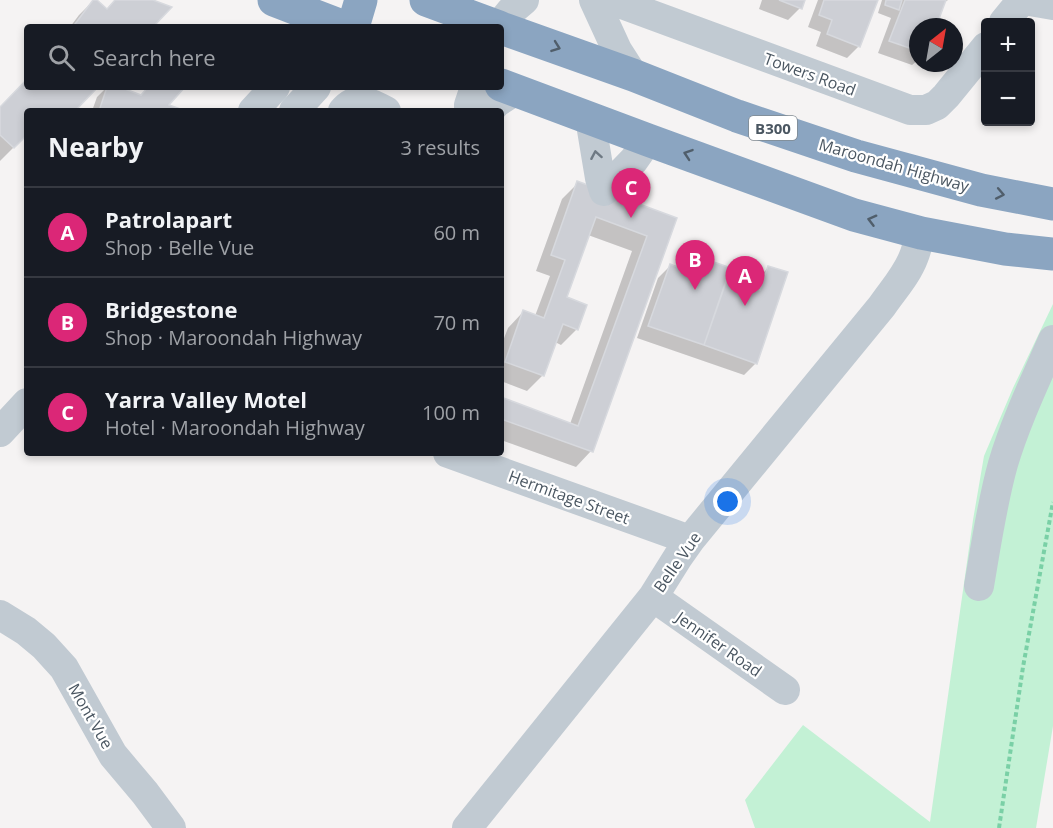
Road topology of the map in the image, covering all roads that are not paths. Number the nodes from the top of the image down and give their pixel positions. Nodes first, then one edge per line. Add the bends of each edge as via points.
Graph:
1 (274, 0) edge
2 (362, 0) edge
3 (426, 0) edge
4 (524, 0) edge
5 (594, 0) edge
6 (612, 0) edge
7 (1023, 0) edge
8 (1053, 5) edge
9 (1007, 18) edge
10 (336, 24) edge
11 (354, 24) edge
12 (491, 24) edge
13 (501, 24) edge
14 (504, 29) edge
15 (981, 52) edge
16 (504, 65) edge
17 (633, 75) junction
18 (272, 90) edge
19 (313, 90) edge
20 (474, 90) edge
21 (520, 92) edge
22 (257, 108) edge
23 (297, 108) edge
24 (346, 108) edge
25 (380, 108) edge
26 (469, 108) edge
27 (492, 108) edge
28 (590, 118) junction
29 (648, 140) junction
30 (1053, 204) edge
31 (921, 232) junction
32 (1053, 254) edge
33 (1053, 340) edge
34 (24, 406) edge
35 (0, 432) edge
36 (456, 456) edge
37 (690, 540) junction
38 (979, 586) dead end
39 (653, 597) junction
40 (0, 615) edge
41 (785, 690) dead end
42 (171, 828) edge
43 (467, 828) edge

1 - 10 highway
2 - 11 highway
3 - 12 highway, Maroondah Highway / B300
4 - 13 street
5 - 17 street
6 - 15 street, Towers Road via 910,110 937,105
7 - 8 street
7 - 9 street
14 -> 17 highway, Maroondah Highway / B300
16 - 21 highway
17 -> 30 highway, Maroondah Highway / B300 via 737,116 856,156 981,190
18 - 22 street
19 - 23 street
20 - 26 street
21 - 27 street
21 - 28 highway
24 - 25 street via 358,101
28 - 29 highway
29 -> 28 street via 604,191
31 -> 29 highway via 855,215
31 - 32 highway
31 - 37 street, Belle Vue via 909,266 882,306
33 - 38 street via 1003,463
34 - 35 street
36 - 37 street, Hermitage Street
37 - 39 street, Belle Vue
39 - 41 street, Jennifer Road
39 - 43 street, Belle Vue
40 - 42 street, Mont Vue via 26,631 64,668 113,755

